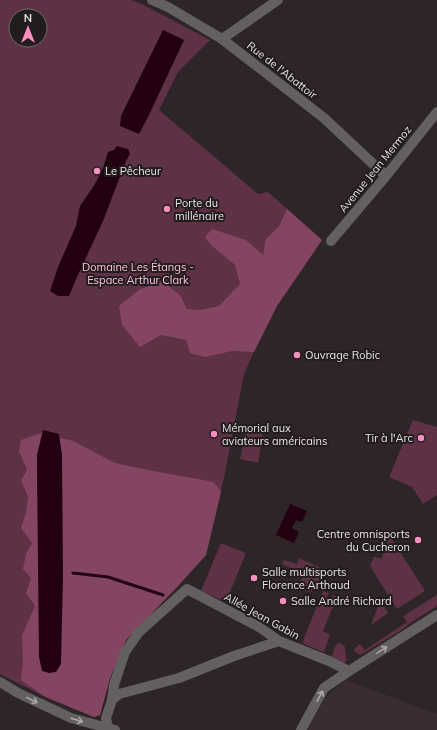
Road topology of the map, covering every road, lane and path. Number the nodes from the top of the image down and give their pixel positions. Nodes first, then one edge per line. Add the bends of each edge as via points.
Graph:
1 (152, 0) edge
2 (278, 0) edge
3 (222, 39) junction
4 (437, 112) edge
5 (386, 176) junction
6 (331, 242) dead end
7 (437, 616) edge
8 (279, 641) junction
9 (349, 671) junction
10 (0, 682) edge
11 (112, 700) junction
12 (110, 729) edge
13 (301, 730) edge

1 - 3 street, Rue de l'Abattoir
2 - 3 street
3 - 5 street, Rue de l'Abattoir via 324,118
4 - 5 street, Avenue Jean Mermoz
5 - 6 street, Avenue Jean Mermoz
9 -> 7 street
8 - 9 street, Allée Jean Gabin
8 - 11 street via 179,678 119,694
8 - 11 street, Allée Jean Gabin via 259,627 187,589 139,632 125,652
13 -> 9 street via 324,688
10 -> 12 street via 71,718
11 - 12 street via 106,718

